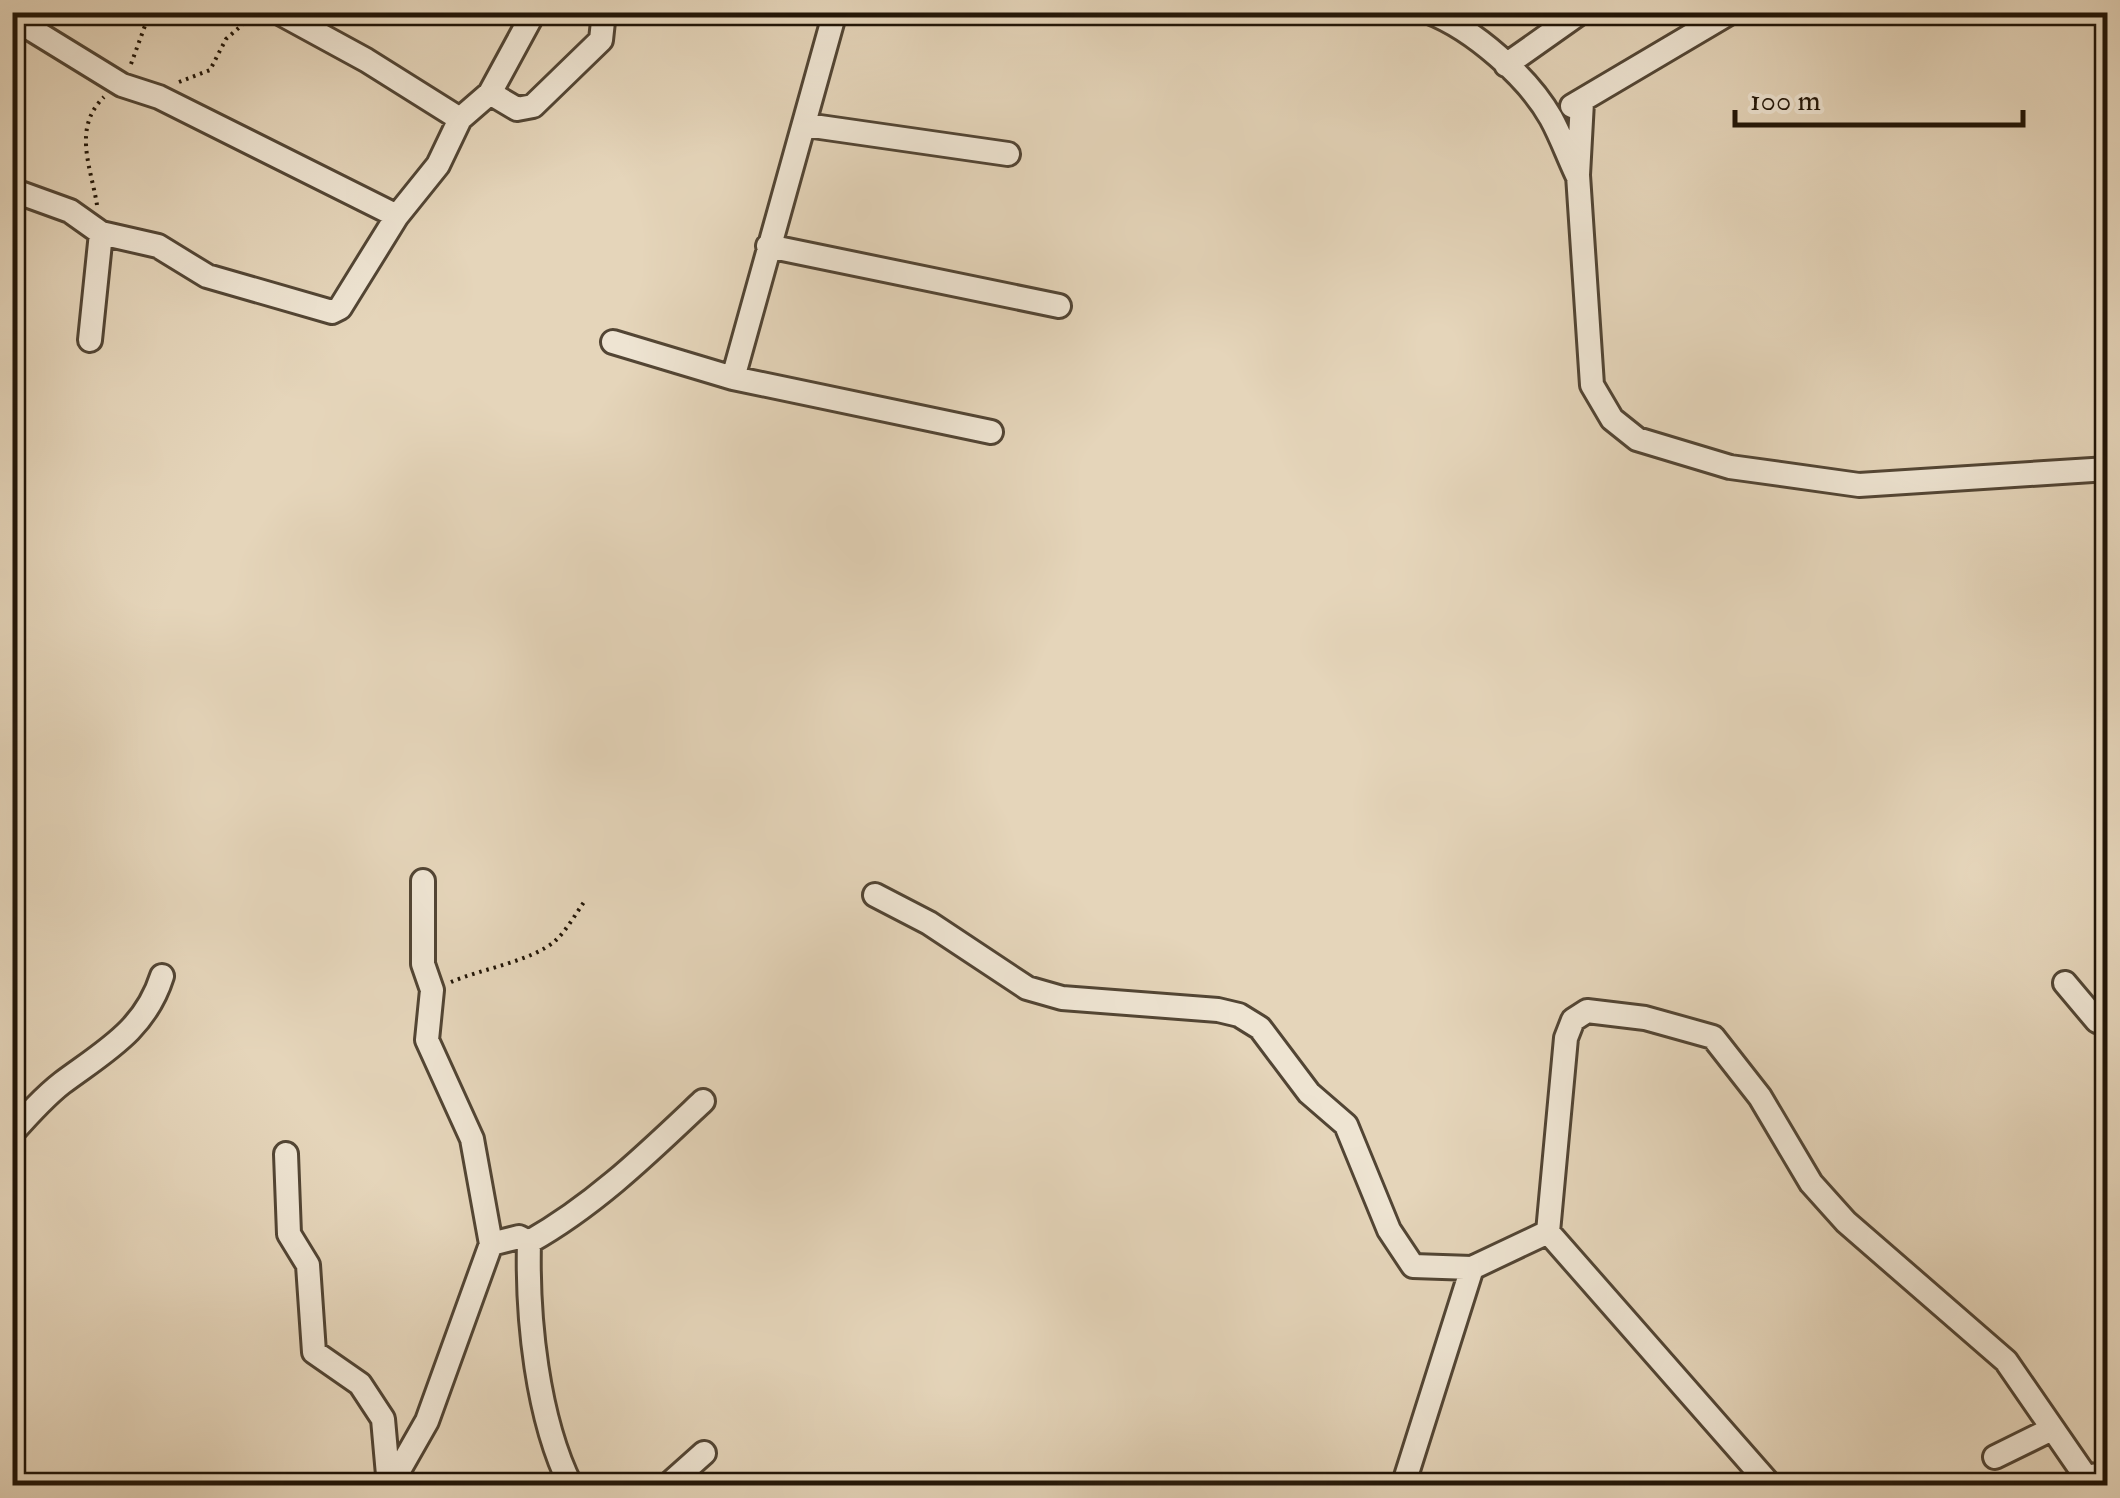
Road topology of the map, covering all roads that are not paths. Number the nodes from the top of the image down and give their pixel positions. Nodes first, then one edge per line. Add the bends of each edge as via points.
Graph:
1 (278, 12) edge
2 (534, 12) edge
3 (604, 12) edge
4 (835, 12) edge
5 (1429, 12) edge
6 (1581, 12) edge
7 (1731, 12) edge
8 (21, 22) edge
9 (1506, 65) junction
10 (490, 93) junction
11 (1582, 102) junction
12 (1550, 115) junction
13 (460, 119) junction
14 (806, 125) junction
15 (1008, 154) dead end
16 (1578, 176) junction
17 (12, 190) edge
18 (397, 216) junction
19 (101, 233) junction
20 (768, 246) junction
21 (1060, 306) dead end
22 (90, 340) dead end
23 (613, 342) dead end
24 (733, 378) junction
25 (991, 432) dead end
26 (2108, 470) edge
27 (423, 881) dead end
28 (875, 895) dead end
29 (162, 976) dead end
30 (2066, 983) dead end
31 (2108, 1024) edge
32 (703, 1101) dead end
33 (12, 1133) edge
34 (286, 1154) dead end
35 (1548, 1232) junction
36 (528, 1242) junction
37 (491, 1244) junction
38 (1472, 1268) junction
39 (2052, 1430) junction
40 (384, 1447) junction
41 (411, 1448) junction
42 (704, 1453) dead end
43 (1995, 1457) dead end
44 (2108, 1473) edge
45 (390, 1486) edge
46 (571, 1486) edge
47 (667, 1486) edge
48 (1402, 1486) edge
49 (1771, 1486) edge

1 - 13 street
2 - 10 street
3 - 10 street via 601,40 533,106 517,109
4 - 14 street
5 - 9 street via 1455,22
6 - 9 street
7 - 11 street
8 - 18 street via 122,86 159,97
9 - 12 street
10 - 13 street
11 - 12 street
11 - 16 street
12 - 16 street
13 - 18 street via 438,165
14 - 15 street
14 - 20 street
16 - 26 street via 1592,384 1612,419 1637,439 1730,467 1859,485
17 - 19 street via 70,211
18 - 19 street via 332,312 207,276 142,239
19 - 22 street
20 - 21 street
20 - 24 street
23 - 24 street
24 - 25 street
27 - 37 street via 423,964 432,990 427,1040 472,1139
28 - 38 street via 1028,988 1062,998 1147,1001 1239,1015 1269,1038 1308,1093 1346,1125 1408,1262
29 - 33 street via 140,1021 48,1094
30 - 31 street via 2097,1021
32 - 36 street via 621,1178
34 - 40 street via 288,1234 308,1265 314,1352 366,1392 383,1419
35 - 38 street
35 - 39 street via 1559,1075 1573,1020 1587,1011 1712,1037 1760,1098 1811,1183 1846,1222 2006,1361
35 - 49 street
36 - 37 street via 507,1238
36 - 46 street via 540,1384 548,1428
37 - 41 street via 427,1421
38 - 48 street
39 - 43 street
39 - 44 street via 2086,1477
40 - 41 street
40 - 45 street
41 - 45 street
42 - 47 street

